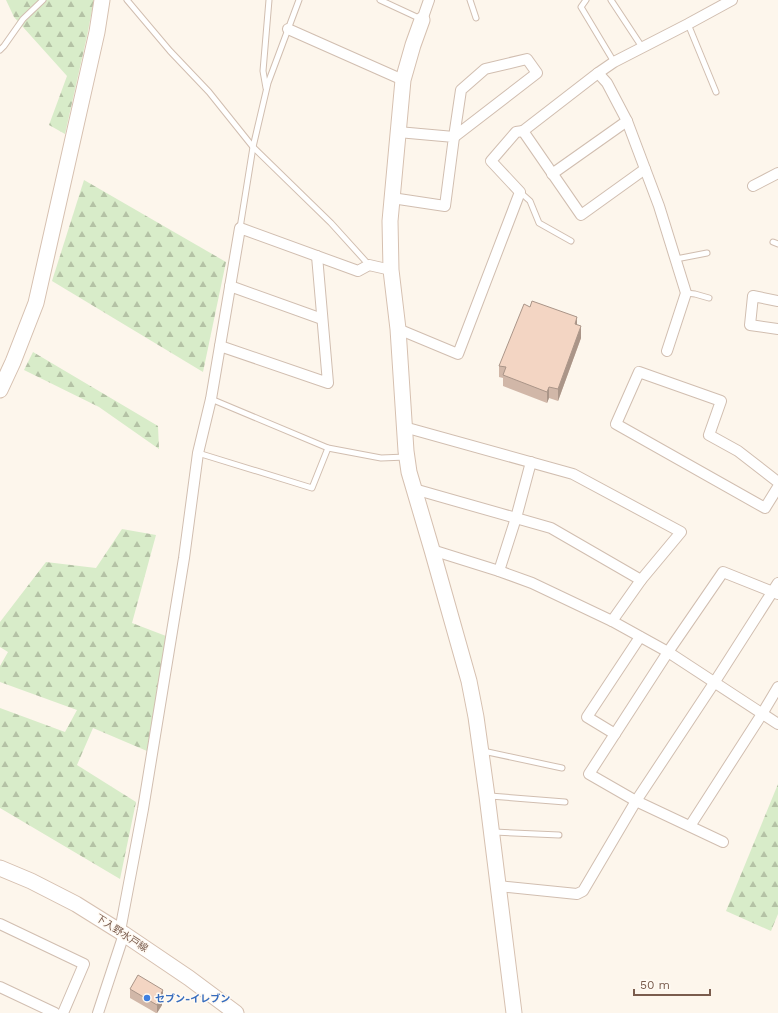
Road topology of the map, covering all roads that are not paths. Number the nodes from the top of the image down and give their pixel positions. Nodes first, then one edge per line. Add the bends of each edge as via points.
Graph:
1 (43, 0) edge
2 (102, 0) edge
3 (127, 0) edge
4 (269, 0) edge
5 (299, 0) edge
6 (380, 0) edge
7 (429, 0) edge
8 (470, 0) edge
9 (586, 0) edge
10 (611, 0) edge
11 (732, 0) edge
12 (476, 18) dead end
13 (422, 20) junction
14 (688, 24) junction
15 (288, 29) junction
16 (642, 47) junction
17 (0, 50) edge
18 (614, 62) junction
19 (598, 73) junction
20 (403, 80) junction
21 (266, 91) junction
22 (716, 92) dead end
23 (627, 121) junction
24 (523, 131) junction
25 (398, 132) junction
26 (454, 137) junction
27 (252, 147) junction
28 (645, 169) junction
29 (778, 173) edge
30 (552, 174) junction
31 (753, 186) dead end
32 (520, 192) junction
33 (392, 198) junction
34 (240, 228) junction
35 (571, 240) dead end
36 (707, 253) dead end
37 (317, 256) junction
38 (676, 259) junction
39 (369, 265) junction
40 (391, 270) junction
41 (230, 286) junction
42 (686, 294) junction
43 (709, 298) dead end
44 (778, 300) edge
45 (322, 319) junction
46 (398, 329) junction
47 (778, 329) edge
48 (220, 346) junction
49 (667, 351) dead end
50 (0, 390) edge
51 (211, 399) junction
52 (404, 427) junction
53 (328, 448) junction
54 (198, 453) junction
55 (406, 457) junction
56 (531, 462) junction
57 (778, 482) edge
58 (778, 487) edge
59 (414, 490) junction
60 (516, 518) junction
61 (432, 550) junction
62 (499, 571) junction
63 (641, 580) junction
64 (776, 590) edge
65 (612, 621) junction
66 (640, 637) junction
67 (668, 652) junction
68 (714, 683) junction
69 (778, 687) edge
70 (762, 714) junction
71 (778, 724) edge
72 (615, 734) junction
73 (480, 750) junction
74 (562, 768) dead end
75 (487, 796) junction
76 (636, 801) junction
77 (565, 802) dead end
78 (690, 826) junction
79 (491, 832) junction
80 (559, 836) dead end
81 (723, 842) dead end
82 (0, 868) edge
83 (498, 886) junction
84 (0, 924) edge
85 (122, 932) junction
86 (0, 988) edge
87 (55, 1013) edge
88 (63, 1013) edge
89 (98, 1013) edge
90 (236, 1013) edge
91 (514, 1013) edge

1 - 17 lane via 23,19
2 - 50 street via 96,39 36,303 14,362
3 - 27 lane via 209,92
4 - 21 lane via 263,71
5 - 15 lane
6 - 13 lane
7 - 13 street
8 - 12 lane
9 - 18 lane via 581,7
10 - 16 lane
11 - 14 street
13 - 20 street
14 - 16 street
14 - 22 lane
15 - 20 street
15 - 21 lane
16 - 18 street
18 - 19 street
19 - 23 street via 607,83
19 - 24 street
20 - 25 street
21 - 27 lane
23 - 28 street
23 - 30 street
24 - 30 street
24 - 32 street via 516,132 491,161
25 - 26 street
25 - 33 street
26 - 26 street via 537,73 527,59 484,70 461,90
26 - 33 street via 446,206
27 - 34 lane
27 - 39 lane via 331,223
28 - 30 street via 581,215
28 - 38 street
29 - 31 street
32 - 35 lane via 530,201 539,223
32 - 46 street via 458,354
33 - 40 street
34 - 37 street
34 - 41 street
36 - 38 lane
37 - 39 street via 358,271
37 - 45 street
38 - 42 street
39 - 40 street
40 - 46 street
41 - 45 street
41 - 48 street
42 - 43 lane
42 - 49 street
44 - 47 street via 753,296 750,325
45 - 48 street via 328,383
46 - 52 street
48 - 51 street
51 - 53 lane
51 - 54 street
52 - 55 street
52 - 56 street
53 - 54 lane via 312,488
53 - 55 lane via 381,458
54 - 85 street via 184,558
55 - 59 street
56 - 60 street
56 - 63 street via 573,474 681,532
57 - 58 street via 738,451 710,435 721,401 639,372 616,424 765,508
59 - 60 street
59 - 61 street
60 - 62 street
60 - 63 street via 552,528
61 - 62 street
61 - 73 street via 469,681
62 - 65 street via 532,583
63 - 65 street
64 - 67 street via 723,572
64 - 68 street
65 - 66 street
66 - 67 street
66 - 72 street via 587,717
67 - 68 street
67 - 72 street
68 - 70 street
68 - 76 street
69 - 70 street
70 - 71 street
70 - 78 street
72 - 76 street via 589,774
73 - 74 lane
73 - 75 street
75 - 77 lane
75 - 79 street
76 - 78 street
76 - 83 street via 583,890 577,894
78 - 81 street
79 - 80 lane
79 - 83 street
82 - 85 street, 下入野水戸線 via 54,892
83 - 91 street
84 - 88 street via 84,964
85 - 89 street
85 - 90 street, 下入野水戸線
86 - 87 street

